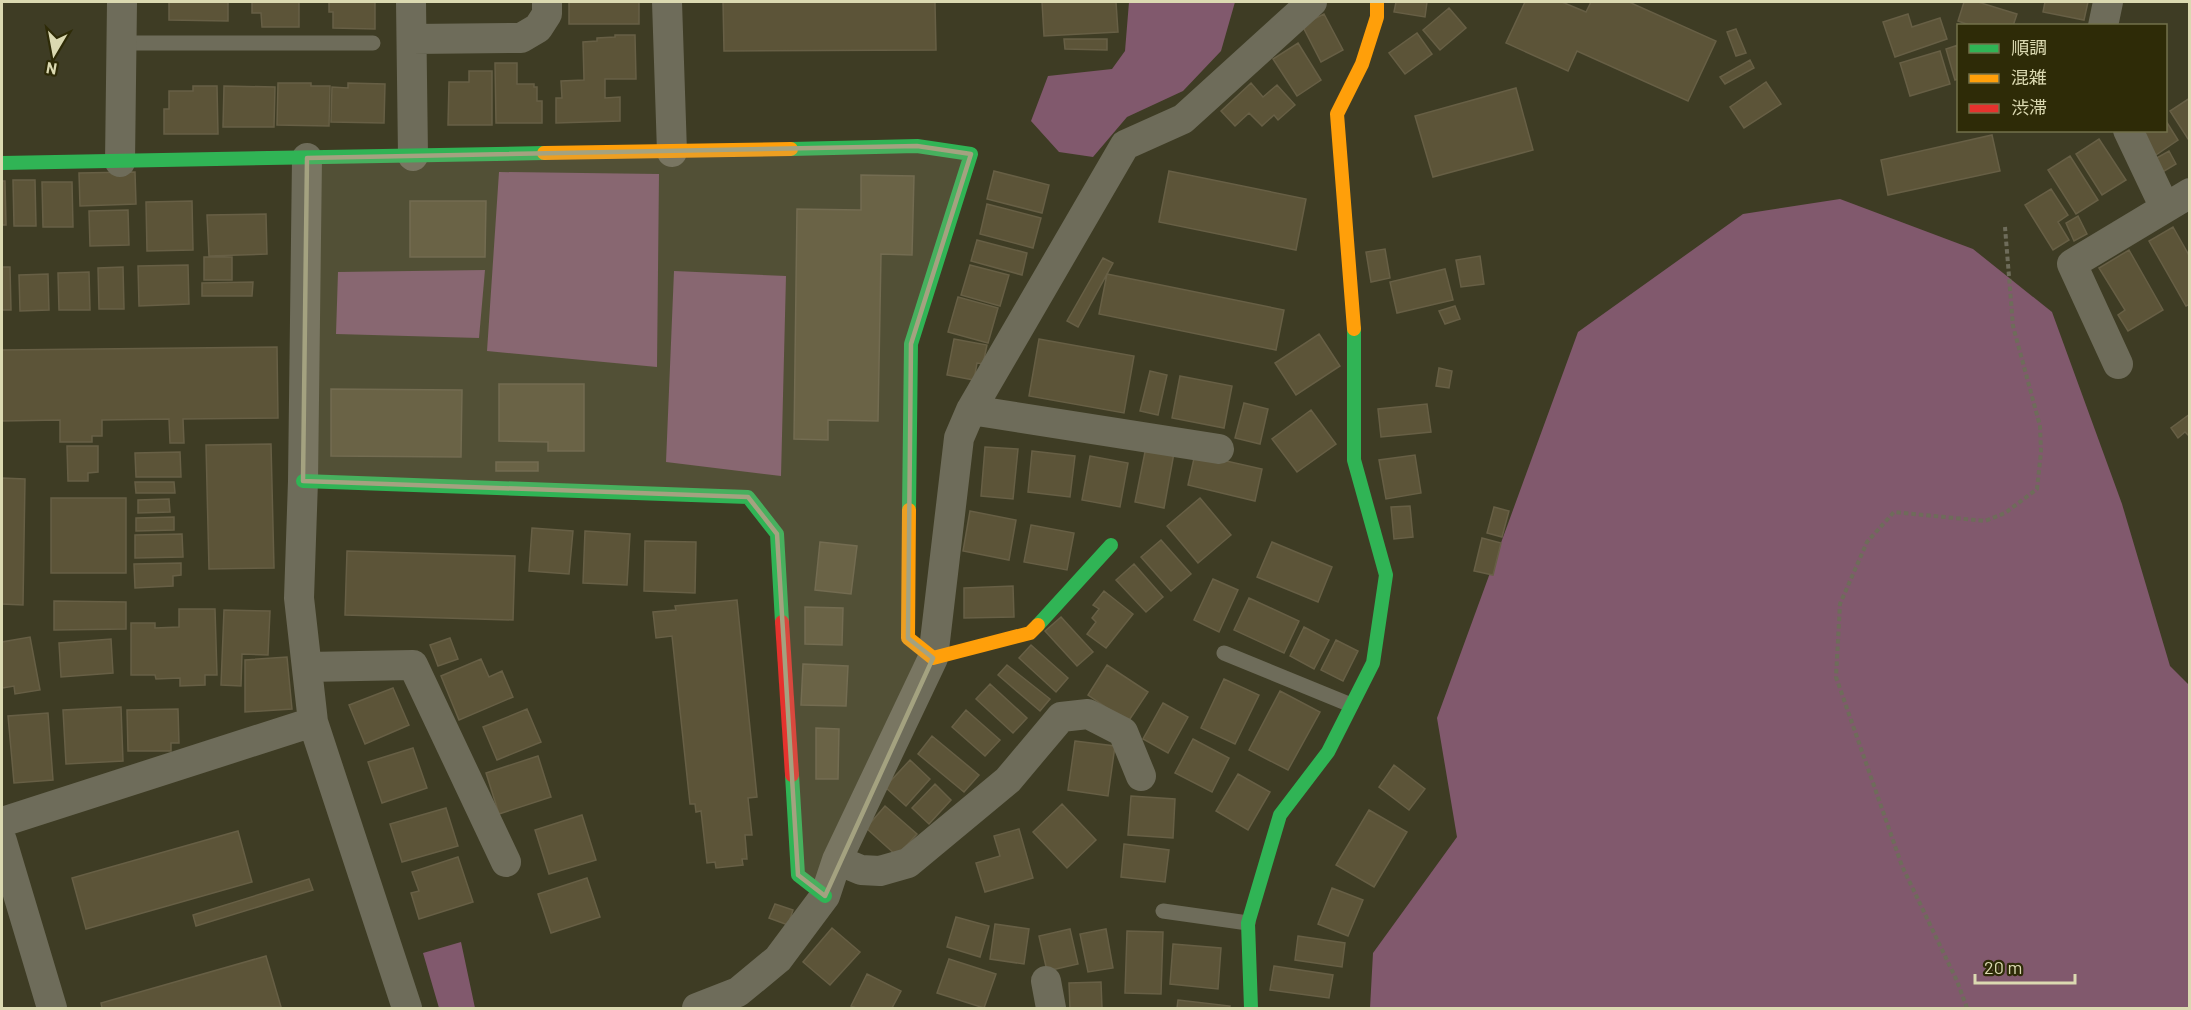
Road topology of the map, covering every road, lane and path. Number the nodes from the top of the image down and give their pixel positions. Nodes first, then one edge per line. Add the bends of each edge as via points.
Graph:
1 (122, 2) edge
2 (411, 2) edge
3 (547, 2) edge
4 (667, 2) edge
5 (1312, 2) edge
6 (1377, 2) edge
7 (2109, 2) edge
8 (2104, 24) edge
9 (412, 39) junction
10 (122, 43) junction
11 (373, 43) dead end
12 (2129, 132) edge
13 (672, 152) junction
14 (413, 156) junction
15 (307, 158) junction
16 (2, 162) edge
17 (120, 162) junction
18 (2177, 200) edge
19 (2005, 227) dead end
20 (2118, 364) dead end
21 (971, 410) junction
22 (1219, 449) dead end
23 (303, 481) junction
24 (1111, 545) dead end
25 (1224, 653) dead end
26 (933, 658) junction
27 (307, 668) junction
28 (1351, 705) junction
29 (313, 722) junction
30 (1141, 776) dead end
31 (2, 822) edge
32 (2, 841) edge
33 (837, 860) junction
34 (506, 862) dead end
35 (825, 896) junction
36 (1163, 912) dead end
37 (1248, 922) junction
38 (52, 1008) edge
39 (407, 1008) edge
40 (697, 1008) edge
41 (1251, 1008) edge
42 (1967, 1008) edge

1 - 10 street
2 - 9 street
3 - 9 street via 547,14 537,28 521,38
4 - 13 street
5 - 21 street via 1183,119 1125,145
6 - 28 street via 1377,17 1362,64 1337,114 1354,333 1354,460 1386,575 1373,663
7 - 8 street
9 - 14 street
10 - 11 lane
10 - 17 street
12 - 18 street
13 - 14 street
13 - 26 street via 917,146 971,154 911,344 908,638
14 - 15 street
15 - 17 street
15 - 23 street
16 - 17 street
18 - 20 street via 2072,264
19 - 42 path via 2013,326 2040,426 2037,489 2005,513 1985,521 1894,512 1867,542 1840,604 1836,677 1902,866
21 - 22 street
21 - 26 street via 959,438
23 - 27 street via 299,598
23 - 35 street via 748,497 777,534 798,875
24 - 26 street via 1030,633
25 - 28 lane
26 - 33 street
27 - 29 street
27 - 34 street via 413,665
28 - 37 street via 1328,752 1280,815
29 - 31 street
29 - 39 street
30 - 33 street via 1123,732 1088,714 1061,717 1008,780 908,863 880,871 861,870
32 - 38 street
33 - 35 street
35 - 40 street via 778,959 738,992
36 - 37 lane
37 - 41 street

